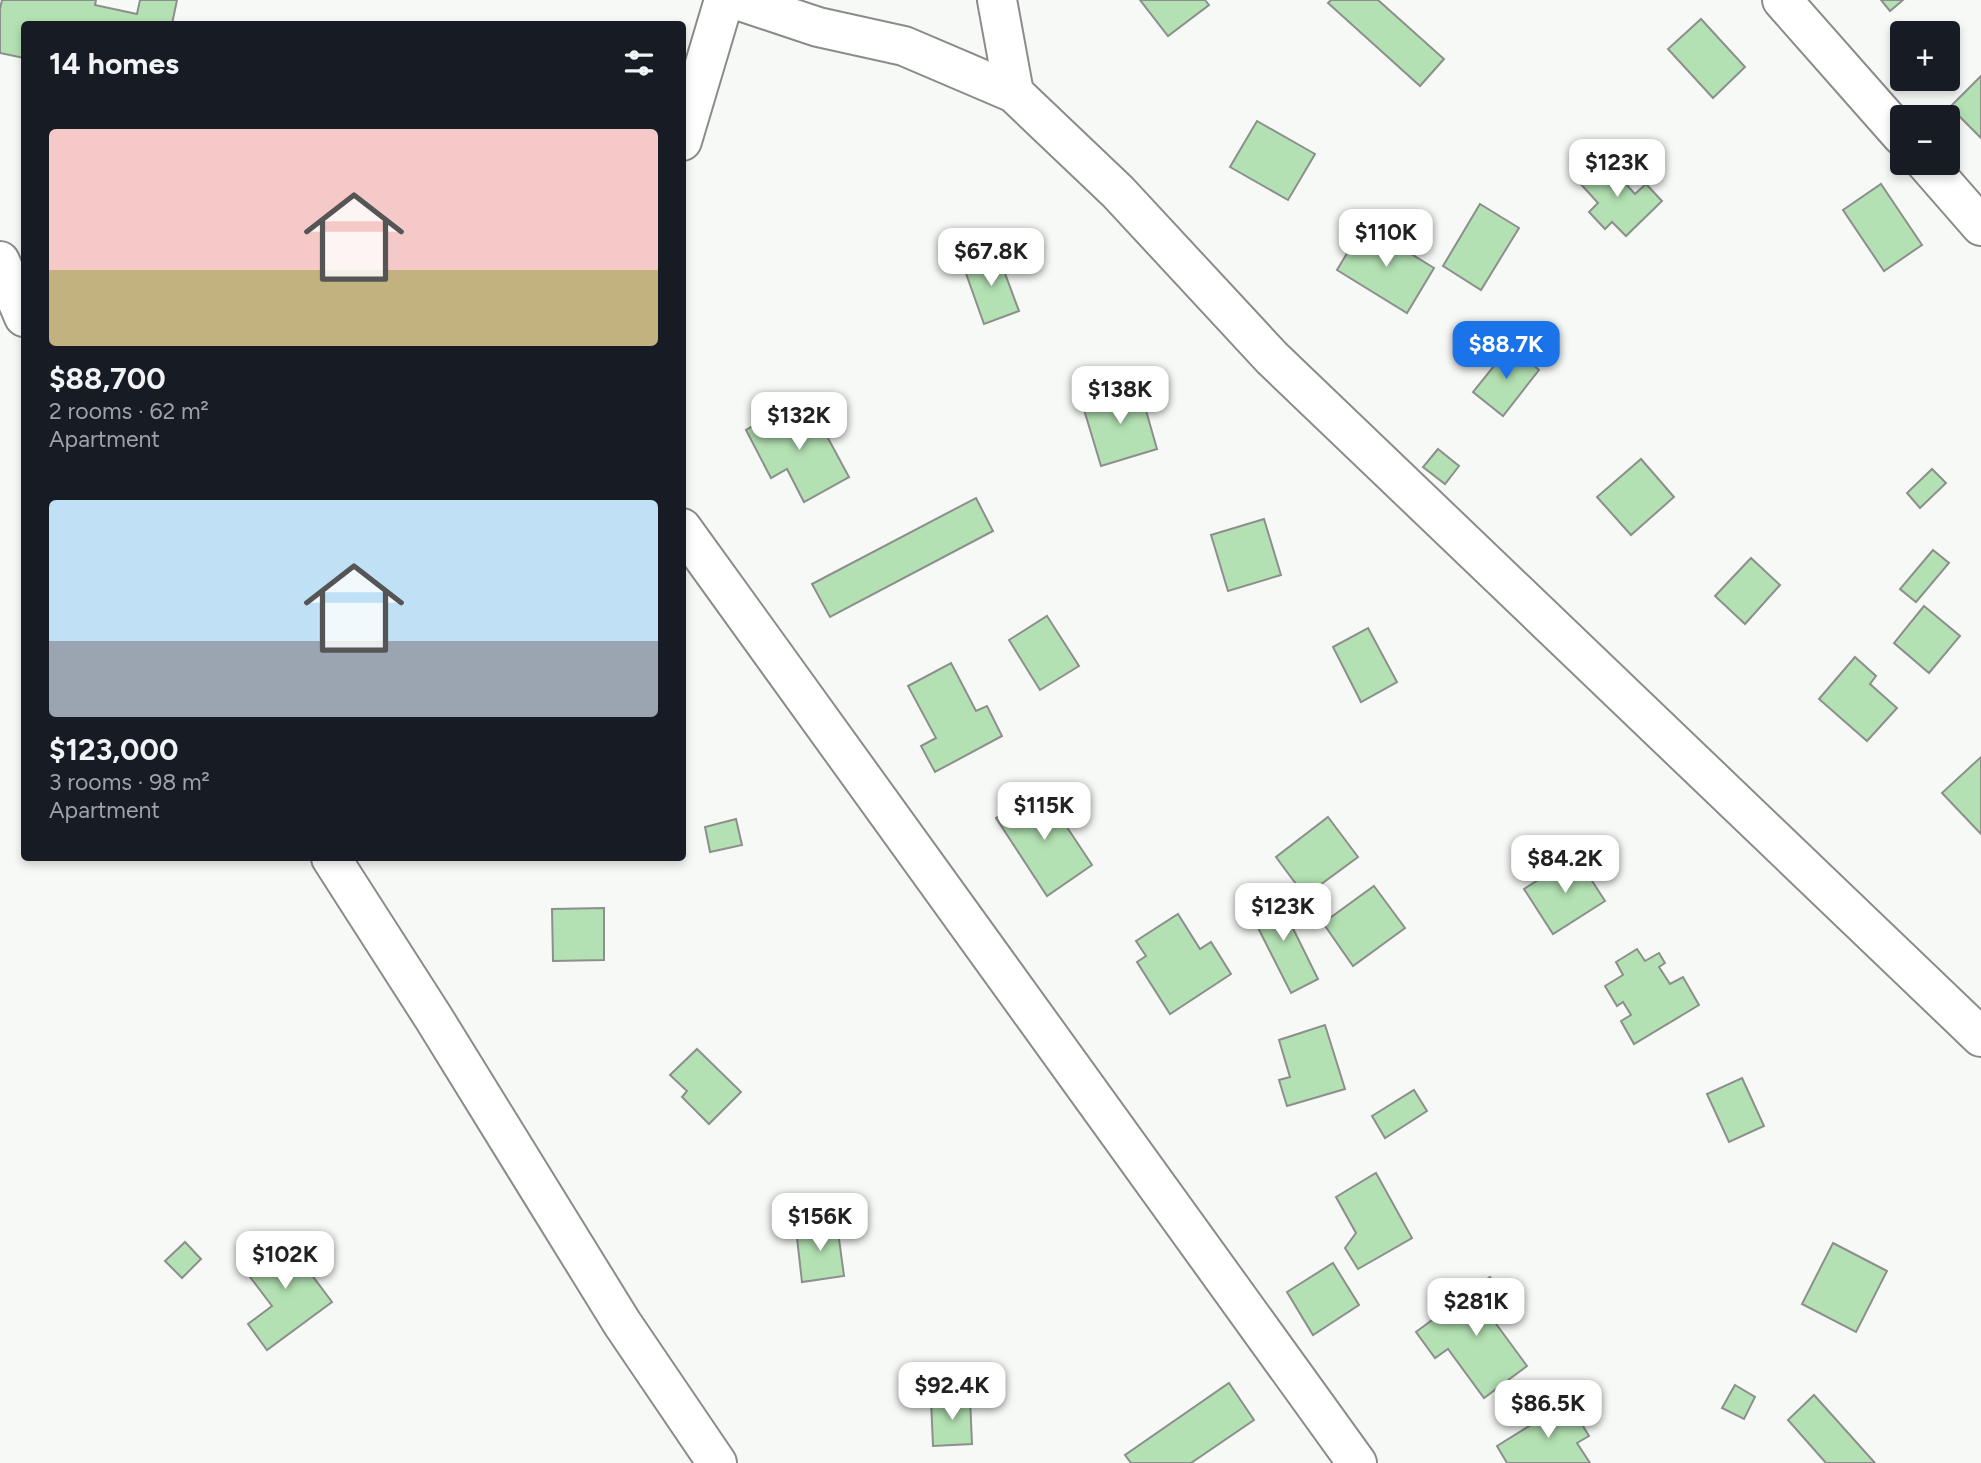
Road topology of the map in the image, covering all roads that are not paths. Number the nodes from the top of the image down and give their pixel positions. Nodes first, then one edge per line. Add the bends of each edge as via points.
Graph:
1 (724, 0) edge
2 (737, 0) edge
3 (997, 0) edge
4 (1782, 0) edge
5 (1014, 93) junction
6 (1890, 122) edge
7 (686, 128) edge
8 (1936, 175) edge
9 (1981, 226) edge
10 (0, 261) edge
11 (21, 310) edge
12 (686, 534) edge
13 (333, 861) edge
14 (1981, 1037) edge
15 (717, 1463) edge
16 (1357, 1463) edge

1 - 7 street
2 - 5 street via 818,27 904,46
3 - 5 street
4 - 6 street
5 - 14 street via 1118,192 1272,358
8 - 9 street
10 - 11 street
12 - 16 street
13 - 15 street via 622,1323

